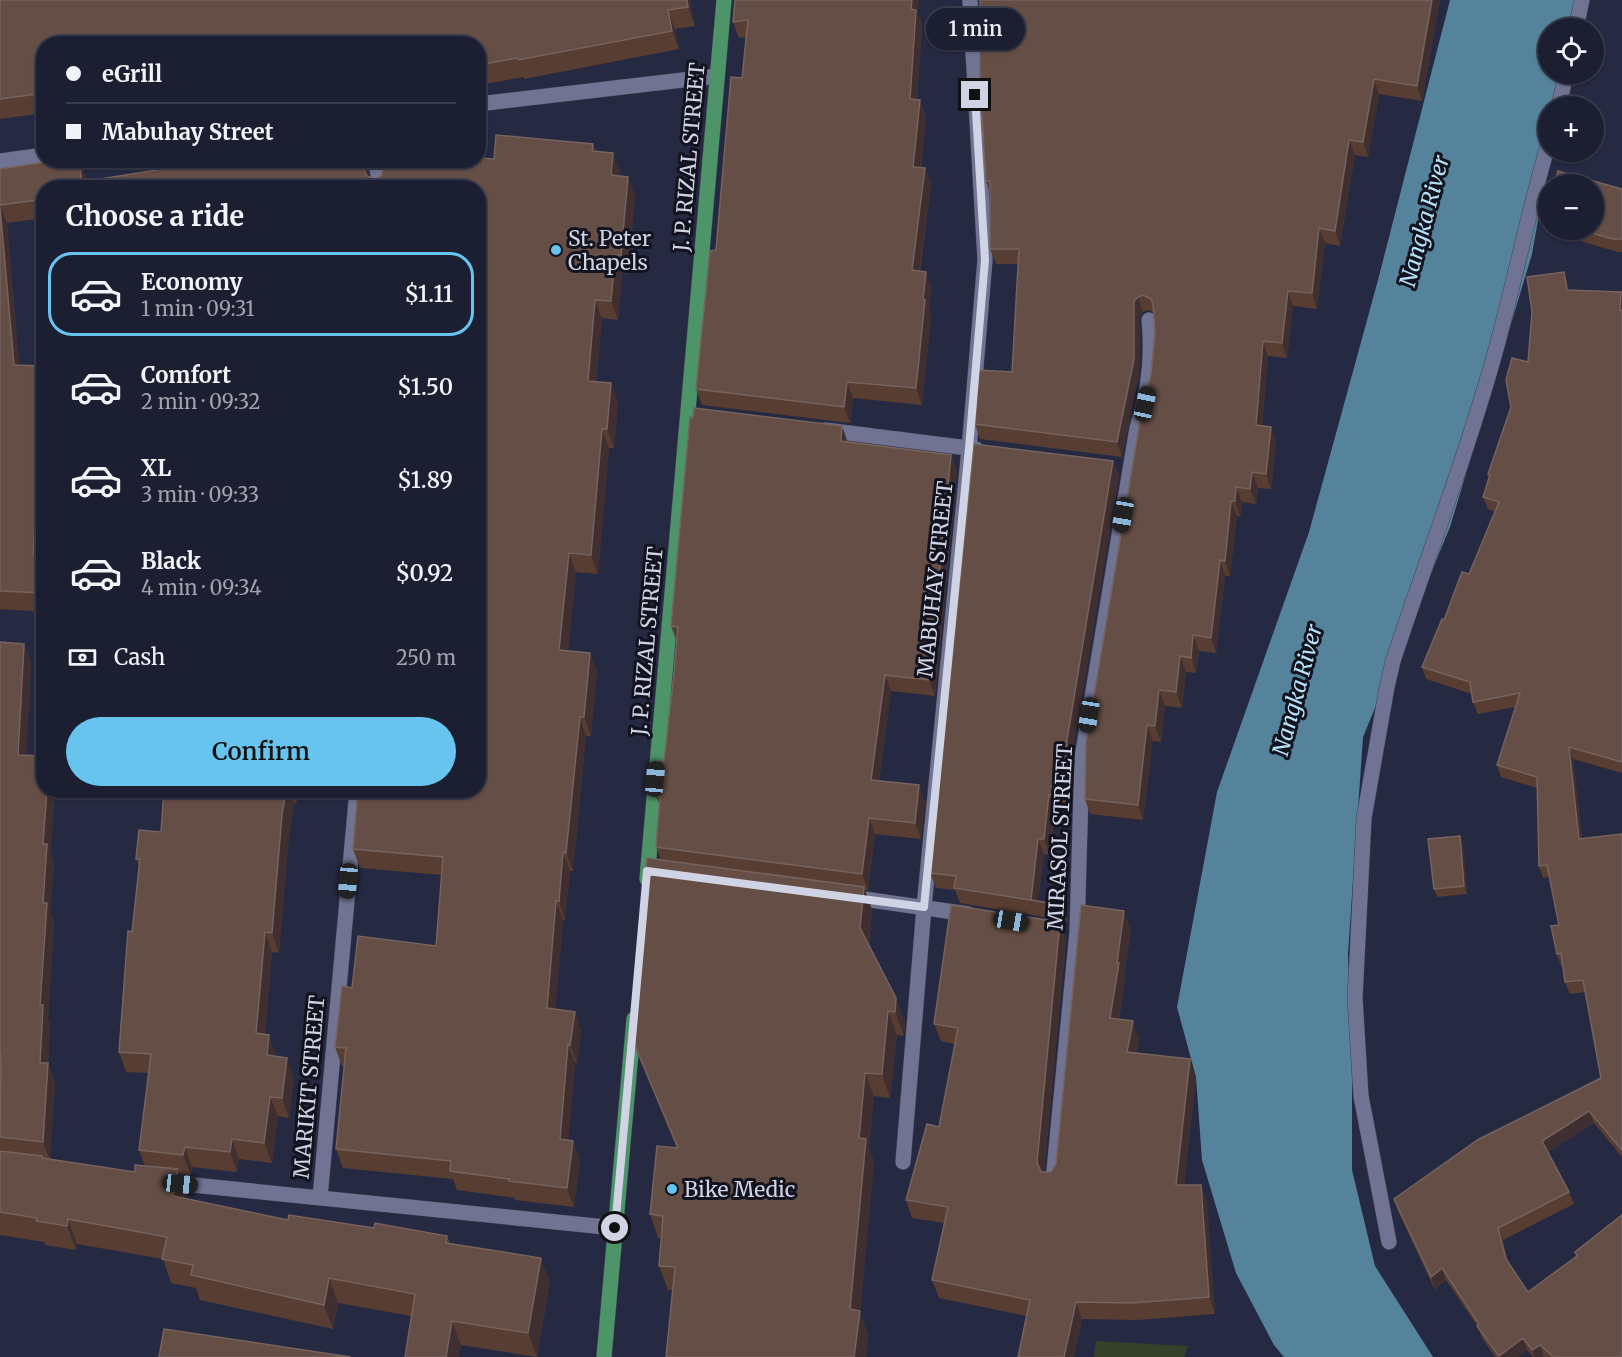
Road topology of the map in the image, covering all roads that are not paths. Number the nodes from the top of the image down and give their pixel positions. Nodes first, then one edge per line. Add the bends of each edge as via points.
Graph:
1 (724, 0) edge
2 (970, 0) edge
3 (1582, 0) edge
4 (1578, 18) edge
5 (717, 76) junction
6 (486, 104) edge
7 (36, 156) edge
8 (0, 160) edge
9 (1543, 162) edge
10 (1149, 320) dead end
11 (805, 428) edge
12 (969, 448) junction
13 (987, 451) edge
14 (356, 798) edge
15 (645, 895) edge
16 (831, 895) edge
17 (924, 907) junction
18 (982, 916) edge
19 (636, 1002) edge
20 (903, 1162) dead end
21 (145, 1180) edge
22 (1053, 1181) edge
23 (320, 1198) junction
24 (615, 1228) junction
25 (1389, 1242) dead end
26 (604, 1357) edge

1 - 5 main road, J. P. RIZAL STREET
2 - 12 street, MABUHAY STREET via 985,260
3 - 4 street
5 - 6 street
5 - 15 main road, J. P. RIZAL STREET via 694,414 653,872
7 - 8 street
9 - 25 street via 1495,353 1393,661 1364,818 1354,999 1361,1096
10 - 22 street, MIRASOL STREET via 1149,381 1126,467 1082,757
11 - 12 street
12 - 13 street
12 - 17 street, MABUHAY STREET
14 - 23 street, MARIKIT STREET
16 - 17 street
17 - 18 street
17 - 20 street, MABUHAY STREET
19 - 24 main road
21 - 23 street
23 - 24 street, MARIKIT STREET
24 - 26 main road

